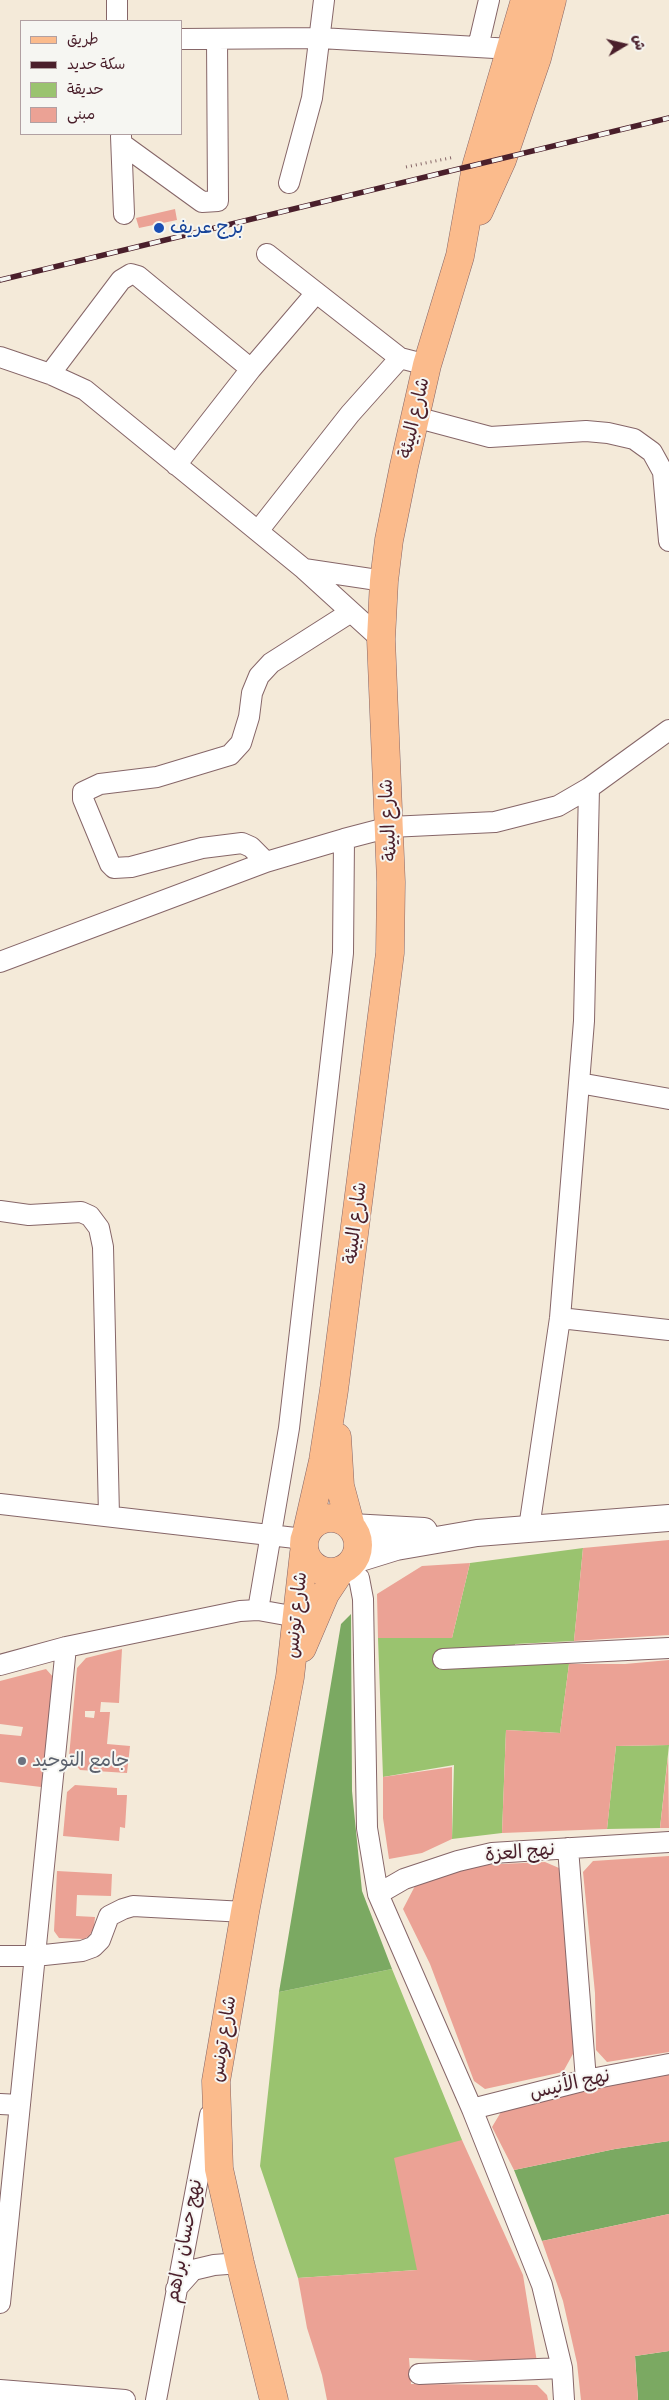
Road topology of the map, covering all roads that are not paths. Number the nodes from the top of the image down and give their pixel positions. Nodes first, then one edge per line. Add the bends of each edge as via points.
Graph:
1 (117, 0) edge
2 (324, 0) edge
3 (489, 0) edge
4 (525, 0) edge
5 (552, 0) edge
6 (117, 20) edge
7 (320, 38) junction
8 (182, 39) edge
9 (217, 39) junction
10 (478, 47) junction
11 (512, 49) junction
12 (121, 139) edge
13 (289, 182) dead end
14 (124, 214) dead end
15 (267, 254) dead end
16 (460, 256) junction
17 (316, 293) junction
18 (0, 357) edge
19 (400, 358) junction
20 (427, 365) junction
21 (251, 369) junction
22 (50, 374) junction
23 (415, 417) junction
24 (176, 464) junction
25 (258, 531) junction
26 (669, 541) edge
27 (304, 569) junction
28 (384, 581) junction
29 (351, 612) junction
30 (381, 640) junction
31 (669, 730) edge
32 (589, 788) junction
33 (390, 827) junction
34 (344, 838) junction
35 (266, 862) junction
36 (0, 962) edge
37 (579, 1084) junction
38 (669, 1099) edge
39 (0, 1211) edge
40 (560, 1318) junction
41 (669, 1330) edge
42 (334, 1390) junction
43 (0, 1504) edge
44 (109, 1516) junction
45 (669, 1518) edge
46 (351, 1527) junction
47 (529, 1528) junction
48 (477, 1533) junction
49 (270, 1534) junction
50 (305, 1541) junction
51 (347, 1566) junction
52 (258, 1610) junction
53 (297, 1617) junction
54 (66, 1647) junction
55 (669, 1648) edge
56 (443, 1659) dead end
57 (0, 1665) edge
58 (290, 1677) junction
59 (669, 1842) edge
60 (568, 1848) junction
61 (378, 1894) junction
62 (245, 1912) junction
63 (0, 1956) edge
64 (35, 1956) junction
65 (669, 2064) edge
66 (586, 2080) junction
67 (216, 2082) junction
68 (0, 2104) edge
69 (20, 2105) junction
70 (472, 2109) junction
71 (3, 2247) edge
72 (240, 2263) junction
73 (176, 2289) junction
74 (0, 2303) edge
75 (562, 2368) junction
76 (419, 2374) dead end
77 (0, 2390) edge
78 (125, 2400) edge
79 (156, 2400) edge
80 (274, 2400) edge
81 (564, 2400) edge

1 - 6 street
2 - 7 street
3 - 10 street
4 - 11 main road, شارع البيئة
5 - 16 main road, شارع البيئة via 542,42 502,160
7 - 9 street
7 - 10 street
7 - 13 street via 312,98
8 - 9 street
9 - 12 street via 218,201 202,202
10 - 11 street
11 - 16 main road, شارع البيئة via 476,166
12 - 14 street
15 - 17 street
16 - 20 main road, شارع البيئة
17 - 19 street
17 - 21 street
18 - 22 street
19 - 20 street
19 - 25 street via 350,414
20 - 23 main road, شارع البيئة
21 - 22 street via 138,276 130,274 121,280
21 - 24 street
22 - 24 street via 85,390
23 - 26 street via 490,437 586,431 634,439 652,452 662,472
23 - 28 main road, شارع البيئة via 396,503
24 - 25 street
25 - 27 street
27 - 28 street
27 - 29 street
28 - 30 main road, شارع البيئة
29 - 30 street
29 - 35 street via 271,663 259,676 241,743 230,755 157,777 100,784 83,792 114,868 131,867 202,848 242,843
30 - 33 main road, شارع البيئة
31 - 32 street
32 - 33 street via 558,806 495,822
32 - 37 street via 584,1021
33 - 34 street
33 - 42 main road, شارع البيئة via 390,953
34 - 35 street
34 - 49 street via 343,952 289,1428
35 - 36 street
37 - 38 street
37 - 40 street
39 - 44 street via 29,1215 81,1212 90,1216 99,1228 104,1247
40 - 41 street
40 - 47 street
42 - 46 main road, شارع البيئة via 340,1486
42 - 50 main road, شارع البيئة
43 - 44 street
44 - 49 street
45 - 47 street
46 - 48 street
46 - 50 main road via 336,1518 319,1520
46 - 51 main road via 358,1543
47 - 48 street
48 - 51 street via 396,1548
49 - 50 street
49 - 52 street
50 - 51 main road via 308,1561 323,1572
50 - 53 main road, شارع تونس
51 - 58 main road, شارع تونس via 325,1594
51 - 61 street via 360,1578 363,1599 367,1828
52 - 53 street
52 - 54 street via 240,1610
53 - 58 main road, شارع تونس
54 - 57 street
54 - 64 street
55 - 56 street
58 - 62 main road, شارع تونس
59 - 60 street, نهج العزة
60 - 61 street, نهج العزة via 492,1853 458,1861 404,1879
60 - 66 street
61 - 70 street
62 - 64 street via 133,1906 110,1916 100,1940 93,1947
62 - 67 main road, شارع تونس
63 - 64 street
64 - 69 street
65 - 66 street, نهج الأنيس
66 - 70 street, نهج الأنيس
67 - 72 main road, شارع تونس via 219,2169
67 - 73 street, نهج حسان براهم
68 - 69 street
69 - 71 street
70 - 75 street via 542,2285
71 - 74 street
72 - 73 street via 193,2270
72 - 80 main road, شارع تونس
73 - 79 street, نهج حسان براهم
75 - 76 street
75 - 81 street
77 - 78 street

